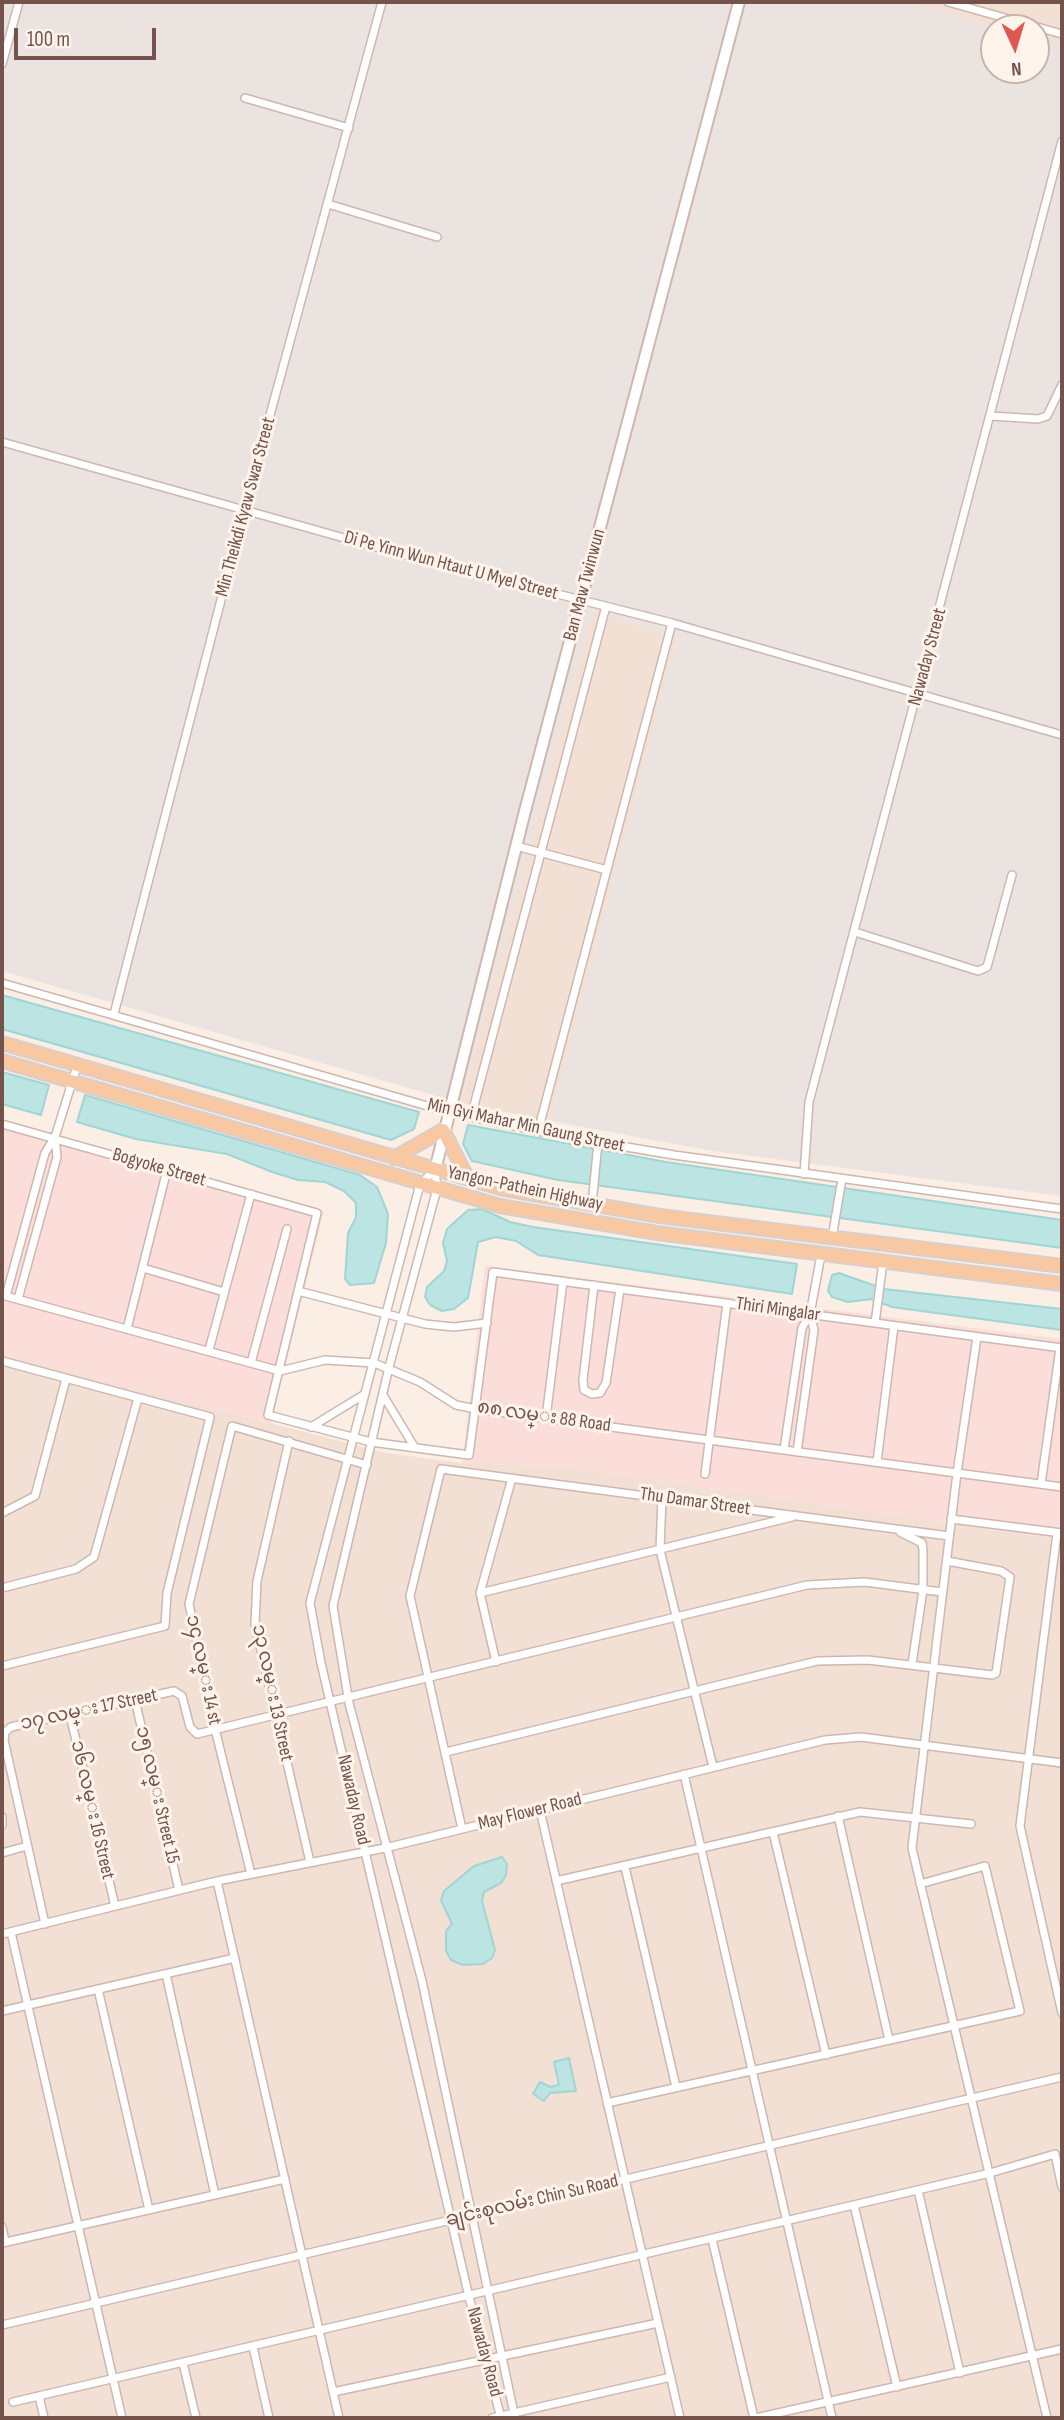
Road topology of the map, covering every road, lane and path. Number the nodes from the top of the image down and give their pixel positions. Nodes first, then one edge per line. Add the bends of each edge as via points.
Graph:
1 (19, 2) edge
2 (382, 2) edge
3 (738, 2) edge
4 (948, 2) edge
5 (1062, 34) edge
6 (2, 64) edge
7 (245, 98) dead end
8 (349, 128) junction
9 (1062, 141) edge
10 (328, 204) junction
11 (437, 237) dead end
12 (1062, 385) edge
13 (990, 416) junction
14 (2, 442) edge
15 (244, 511) junction
16 (581, 600) junction
17 (606, 606) junction
18 (672, 623) junction
19 (919, 693) junction
20 (1062, 735) edge
21 (516, 846) junction
22 (541, 853) junction
23 (607, 870) junction
24 (1012, 876) dead end
25 (855, 932) junction
26 (2, 983) edge
27 (114, 1014) junction
28 (2, 1043) edge
29 (2, 1061) edge
30 (78, 1063) junction
31 (73, 1080) junction
32 (448, 1112) junction
33 (471, 1117) junction
34 (2, 1124) edge
35 (443, 1130) junction
36 (538, 1132) junction
37 (55, 1137) junction
38 (598, 1145) junction
39 (394, 1157) junction
40 (167, 1170) junction
41 (435, 1170) junction
42 (804, 1174) junction
43 (468, 1179) junction
44 (841, 1182) junction
45 (420, 1184) junction
46 (437, 1189) junction
47 (251, 1195) junction
48 (592, 1205) junction
49 (1062, 1209) edge
50 (287, 1229) dead end
51 (832, 1238) junction
52 (821, 1255) junction
53 (883, 1262) junction
54 (1062, 1266) edge
55 (142, 1268) junction
56 (564, 1281) junction
57 (1062, 1284) edge
58 (594, 1285) junction
59 (620, 1289) junction
60 (298, 1291) junction
61 (225, 1292) junction
62 (4, 1296) edge
63 (18, 1299) junction
64 (727, 1303) junction
65 (810, 1314) junction
66 (386, 1315) junction
67 (402, 1319) junction
68 (487, 1323) junction
69 (875, 1323) junction
70 (894, 1326) junction
71 (127, 1329) junction
72 (977, 1337) junction
73 (1061, 1348) edge
74 (209, 1350) junction
75 (2, 1361) edge
76 (251, 1363) junction
77 (374, 1363) junction
78 (389, 1367) junction
79 (280, 1371) junction
80 (66, 1379) junction
81 (794, 1386) junction
82 (807, 1387) junction
83 (366, 1394) junction
84 (382, 1395) junction
85 (138, 1398) junction
86 (476, 1409) junction
87 (546, 1418) junction
88 (311, 1427) junction
89 (354, 1438) junction
90 (709, 1440) junction
91 (289, 1441) junction
92 (371, 1442) junction
93 (415, 1448) junction
94 (784, 1450) junction
95 (797, 1452) junction
96 (348, 1461) junction
97 (877, 1462) junction
98 (367, 1465) junction
99 (957, 1473) junction
100 (705, 1474) dead end
101 (512, 1478) junction
102 (1041, 1484) junction
103 (1062, 1487) edge
104 (662, 1497) junction
105 (2, 1513) edge
106 (796, 1516) junction
107 (951, 1520) junction
108 (892, 1528) junction
109 (1060, 1533) edge
110 (949, 1536) junction
111 (660, 1550) junction
112 (947, 1560) junction
113 (2, 1588) edge
114 (923, 1590) junction
115 (942, 1592) junction
116 (480, 1593) junction
117 (677, 1618) junction
118 (496, 1662) junction
119 (912, 1664) junction
120 (2, 1666) edge
121 (934, 1666) junction
122 (430, 1678) junction
123 (695, 1690) junction
124 (348, 1699) junction
125 (135, 1700) junction
126 (330, 1703) junction
127 (275, 1713) junction
128 (70, 1715) junction
129 (215, 1729) junction
130 (925, 1745) junction
131 (446, 1752) junction
132 (1030, 1758) junction
133 (1062, 1763) edge
134 (713, 1767) junction
135 (684, 1774) junction
136 (540, 1810) junction
137 (838, 1816) junction
138 (2, 1817) edge
139 (917, 1819) junction
140 (971, 1824) dead end
141 (2, 1825) edge
142 (462, 1829) junction
143 (773, 1832) junction
144 (27, 1846) junction
145 (385, 1848) junction
146 (701, 1849) junction
147 (365, 1852) junction
148 (2, 1853) edge
149 (310, 1862) junction
150 (625, 1867) junction
151 (251, 1874) junction
152 (217, 1881) junction
153 (556, 1881) junction
154 (920, 1884) junction
155 (179, 1890) junction
156 (115, 1906) junction
157 (45, 1924) junction
158 (11, 1932) junction
159 (2, 1934) edge
160 (235, 1958) junction
161 (166, 1974) junction
162 (98, 1989) junction
163 (27, 2005) junction
164 (2, 2011) edge
165 (1062, 2013) edge
166 (955, 2026) junction
167 (890, 2040) junction
168 (825, 2054) junction
169 (752, 2071) junction
170 (1062, 2077) edge
171 (676, 2087) junction
172 (972, 2098) junction
173 (607, 2103) junction
174 (770, 2145) junction
175 (990, 2173) junction
176 (285, 2179) junction
177 (625, 2179) junction
178 (1062, 2187) edge
179 (918, 2190) junction
180 (215, 2195) junction
181 (854, 2205) junction
182 (149, 2210) junction
183 (471, 2216) junction
184 (451, 2220) junction
185 (787, 2221) junction
186 (78, 2226) junction
187 (2, 2227) edge
188 (712, 2239) junction
189 (4, 2243) edge
190 (302, 2255) junction
191 (643, 2255) junction
192 (490, 2292) junction
193 (469, 2297) junction
194 (95, 2304) junction
195 (658, 2323) junction
196 (2, 2325) edge
197 (320, 2332) junction
198 (253, 2347) junction
199 (1062, 2349) edge
200 (1033, 2356) junction
201 (501, 2357) junction
202 (487, 2360) junction
203 (183, 2363) junction
204 (960, 2373) junction
205 (671, 2377) junction
206 (113, 2379) junction
207 (897, 2387) junction
208 (333, 2392) junction
209 (39, 2396) junction
210 (13, 2402) dead end
211 (829, 2402) junction
212 (514, 2416) edge
213 (501, 2417) edge
214 (44, 2418) edge
215 (122, 2418) edge
216 (196, 2418) edge
217 (269, 2418) edge
218 (339, 2418) edge
219 (492, 2418) edge
220 (680, 2418) edge
221 (755, 2418) edge
222 (832, 2418) edge
223 (1047, 2418) edge

1 - 6 street
2 - 8 street, Min Theikdi Kyaw Swar Street
3 - 16 street, Ban Maw Twinwun
4 - 5 street
7 - 8 street
8 - 10 street, Min Theikdi Kyaw Swar Street
9 - 13 street, Nawaday Street
10 - 11 street
10 - 15 street, Min Theikdi Kyaw Swar Street
12 - 13 street via 1047,416
13 - 19 street, Nawaday Street
14 - 15 street, Di Pe Yinn Wun Htaut U Myel Street
15 - 16 street, Di Pe Yinn Wun Htaut U Myel Street
15 - 27 street, Min Theikdi Kyaw Swar Street
16 - 17 street, Di Pe Yinn Wun Htaut U Myel Street
16 - 21 street, Ban Maw Twinwun
17 - 18 street, Di Pe Yinn Wun Htaut U Myel Street
17 - 22 street
18 - 19 street, Di Pe Yinn Wun Htaut U Myel Street
18 - 23 street
19 - 20 street, Di Pe Yinn Wun Htaut U Myel Street
19 - 25 street, Nawaday Street
21 - 22 street
21 - 32 street, Ban Maw Twinwun
22 - 23 street
22 - 33 street
23 - 36 street
24 - 25 street via 987,967 978,971
25 - 42 street, Nawaday Street via 809,1102
26 - 27 street, Min Gyi Mahar Min Gaung Street
27 - 32 street, Min Gyi Mahar Min Gaung Street
28 - 30 main road, Yangon-Pathein Highway
29 - 31 main road, Yangon-Pathein Highway
30 - 31 street
30 - 39 main road, Yangon-Pathein Highway
31 - 37 street
31 - 45 main road, Yangon-Pathein Highway
32 - 33 street, Min Gyi Mahar Min Gaung Street
32 - 35 street, Ban Maw Twinwun
33 - 36 street, Min Gyi Mahar Min Gaung Street
34 - 37 street, Bogyoke Street
35 - 39 main road
35 - 41 street, Ban Maw Twinwun
35 - 43 main road
36 - 38 street, Min Gyi Mahar Min Gaung Street
37 - 40 street, Bogyoke Street
37 - 62 street via 45,1153
37 - 63 street via 57,1157
38 - 42 street, Min Gyi Mahar Min Gaung Street
38 - 48 street
39 - 41 main road, Yangon-Pathein Highway
40 - 47 street, Bogyoke Street
40 - 55 street
41 - 43 main road, Yangon-Pathein Highway
41 - 45 street
41 - 46 street
42 - 44 street, Min Gyi Mahar Min Gaung Street
43 - 48 main road, Yangon-Pathein Highway
44 - 49 street, Min Gyi Mahar Min Gaung Street
44 - 51 street
45 - 46 main road, Yangon-Pathein Highway
45 - 66 street, Nawaday Road
46 - 52 main road, Yangon-Pathein Highway via 555,1217
46 - 67 street, Nawaday Road
47 - 60 street, Bogyoke Street via 317,1213
47 - 61 street
48 - 51 main road, Yangon-Pathein Highway
50 - 76 street
51 - 54 main road, Yangon-Pathein Highway
52 - 53 main road, Yangon-Pathein Highway
52 - 65 street
53 - 57 main road, Yangon-Pathein Highway
53 - 69 street
55 - 61 street
55 - 71 street
56 - 58 street, Thiri Mingalar
56 - 68 street, Thiri Mingalar via 493,1272
56 - 87 street
58 - 59 street, Thiri Mingalar
58 - 59 street via 583,1380 584,1390 592,1394 600,1393 606,1383
59 - 64 street, Thiri Mingalar
60 - 66 street
60 - 79 street
61 - 74 street
62 - 63 street, ၈၈ လမ္း 88 Road
63 - 71 street, ၈၈ လမ္း 88 Road
64 - 65 street, Thiri Mingalar
64 - 90 street
65 - 69 street, Thiri Mingalar
65 - 81 street via 802,1328
65 - 82 street via 814,1329
66 - 67 street
66 - 77 street, Nawaday Road
67 - 68 street via 454,1327
67 - 78 street, Nawaday Road
68 - 86 street
69 - 70 street, Thiri Mingalar
70 - 72 street, Thiri Mingalar
70 - 97 street
71 - 74 street, ၈၈ လမ္း 88 Road
72 - 73 street, Thiri Mingalar
72 - 99 street
73 - 102 street
74 - 76 street, ၈၈ လမ္း 88 Road
75 - 80 street
76 - 79 street, ၈၈ လမ္း 88 Road
77 - 78 street, ၈၈ လမ္း 88 Road
77 - 79 street, ၈၈ လမ္း 88 Road via 325,1360
77 - 83 street, Nawaday Road
78 - 84 street, Nawaday Road
78 - 86 street, ၈၈ လမ္း 88 Road via 456,1405
79 - 88 street via 268,1415
80 - 85 street
80 - 105 street via 35,1496
81 - 82 street
81 - 94 street
82 - 95 street
83 - 88 street
83 - 89 street, Nawaday Road
84 - 92 street, Nawaday Road
84 - 93 street
85 - 113 street via 94,1557 76,1569
85 - 120 street via 210,1418 167,1593 165,1626
86 - 87 street, ၈၈ လမ္း 88 Road
86 - 93 street via 469,1455
87 - 90 street, ၈၈ လမ္း 88 Road
88 - 89 street
89 - 92 street
89 - 96 street, Nawaday Road
90 - 94 street, ၈၈ လမ္း 88 Road
90 - 100 street
91 - 96 street
91 - 127 street, ၁၃ လမ္း 13 Street via 257,1581 255,1624
91 - 129 street, ၁၄ လမ္း 14 st via 232,1426 189,1604
92 - 93 street
92 - 98 street, Nawaday Road
94 - 95 street, ၈၈ လမ္း 88 Road
95 - 97 street, ၈၈ လမ္း 88 Road
96 - 98 street
96 - 126 street, Nawaday Road via 310,1603
97 - 99 street, ၈၈ လမ္း 88 Road
98 - 124 street, Nawaday Road via 333,1606
99 - 102 street, ၈၈ လမ္း 88 Road
99 - 107 street
101 - 104 street, Thu Damar Street
101 - 116 street
101 - 122 street, Thu Damar Street via 441,1469 411,1596
102 - 103 street, ၈၈ လမ္း 88 Road
104 - 106 street, Thu Damar Street
104 - 111 street
106 - 108 street, Thu Damar Street
106 - 111 street
107 - 109 street
107 - 110 street
108 - 110 street, Thu Damar Street
108 - 114 street via 922,1544
109 - 132 street
110 - 112 street
111 - 116 street
111 - 117 street
112 - 115 street
112 - 121 street via 1010,1577 996,1673 987,1676
114 - 115 street
114 - 117 street via 865,1583 807,1586
114 - 119 street
115 - 121 street
116 - 118 street
117 - 118 street
117 - 123 street
118 - 122 street
119 - 121 street
119 - 123 street via 817,1661
121 - 130 street
122 - 124 street
122 - 131 street
123 - 131 street
123 - 134 street
124 - 126 street
124 - 145 street, Nawaday Road
125 - 128 street, ၁၇ လမ္း 17 Street
125 - 129 street, ၁၇ လမ္း 17 Street via 179,1692 192,1731
125 - 155 street, ၁၅ လမ္း Street 15
126 - 127 street
126 - 147 street, Nawaday Road
127 - 129 street
127 - 149 street, ၁၃ လမ္း 13 Street
128 - 144 street, ၁၇ လမ္း 17 Street via 5,1731
128 - 156 street, ၁၆ လမ္း 16 Street
129 - 151 street, ၁၄ လမ္း 14 st
130 - 132 street, May Flower Road
130 - 134 street, May Flower Road via 861,1737 825,1740
130 - 139 street
131 - 142 street
132 - 133 street, May Flower Road
132 - 165 street via 1020,1826
134 - 135 street, May Flower Road
135 - 136 street, May Flower Road
135 - 146 street
136 - 142 street, May Flower Road
136 - 153 street
137 - 139 street via 860,1812
137 - 143 street
137 - 167 street
138 - 141 street
139 - 140 street
139 - 154 street via 912,1848
142 - 145 street, May Flower Road
143 - 146 street
143 - 168 street
144 - 148 street
144 - 157 street, ၁၇ လမ္း 17 Street
145 - 147 street, May Flower Road
145 - 183 street, Nawaday Road via 422,1982
146 - 150 street
146 - 169 street
147 - 149 street, May Flower Road
147 - 184 street, Nawaday Road
149 - 151 street, May Flower Road
150 - 153 street
150 - 171 street
151 - 152 street, May Flower Road
152 - 155 street, May Flower Road
152 - 160 street
153 - 173 street
154 - 166 street
154 - 166 street via 985,1866 1020,2011
155 - 156 street, May Flower Road
156 - 157 street, May Flower Road
157 - 158 street, May Flower Road
158 - 159 street, May Flower Road
158 - 163 street
160 - 161 street
160 - 176 street
161 - 162 street
161 - 180 street
162 - 163 street
162 - 182 street
163 - 164 street
163 - 186 street
166 - 167 street
166 - 172 street
167 - 168 street
168 - 169 street
169 - 171 street
169 - 174 street
170 - 172 street, ချင်းစုလမ်း Chin Su Road
171 - 173 street
172 - 174 street, ချင်းစုလမ်း Chin Su Road
172 - 175 street
173 - 177 street
174 - 177 street, ချင်းစုလမ်း Chin Su Road
174 - 185 street
175 - 178 street via 1055,2154
175 - 179 street
175 - 200 street
176 - 180 street
176 - 190 street
177 - 183 street, ချင်းစုလမ်း Chin Su Road
177 - 191 street
179 - 181 street
179 - 204 street
180 - 182 street
181 - 185 street
181 - 207 street
182 - 186 street
183 - 184 street, ချင်းစုလမ်း Chin Su Road
183 - 192 street, Nawaday Road
184 - 190 street, ချင်းစုလမ်း Chin Su Road
184 - 193 street, Nawaday Road
185 - 188 street
185 - 211 street
186 - 189 street
186 - 194 street
187 - 189 street
188 - 191 street
188 - 221 street
190 - 194 street, ချင်းစုလမ်း Chin Su Road
190 - 197 street
191 - 192 street
191 - 195 street
192 - 193 street
192 - 201 street, Nawaday Road
193 - 197 street
193 - 202 street, Nawaday Road
194 - 196 street, ချင်းစုလမ်း Chin Su Road
194 - 206 street
195 - 201 street
195 - 205 street
197 - 198 street
197 - 208 street
198 - 203 street
198 - 217 street
199 - 200 street
200 - 204 street
200 - 223 street
201 - 202 street
201 - 212 street, Nawaday Road
202 - 208 street
202 - 213 street, Nawaday Road
203 - 206 street
203 - 216 street
204 - 207 street
205 - 212 street
205 - 220 street
206 - 209 street
206 - 215 street
207 - 211 street
208 - 218 street
209 - 210 street
209 - 214 street
211 - 221 street
211 - 222 street
212 - 213 street
213 - 219 street

